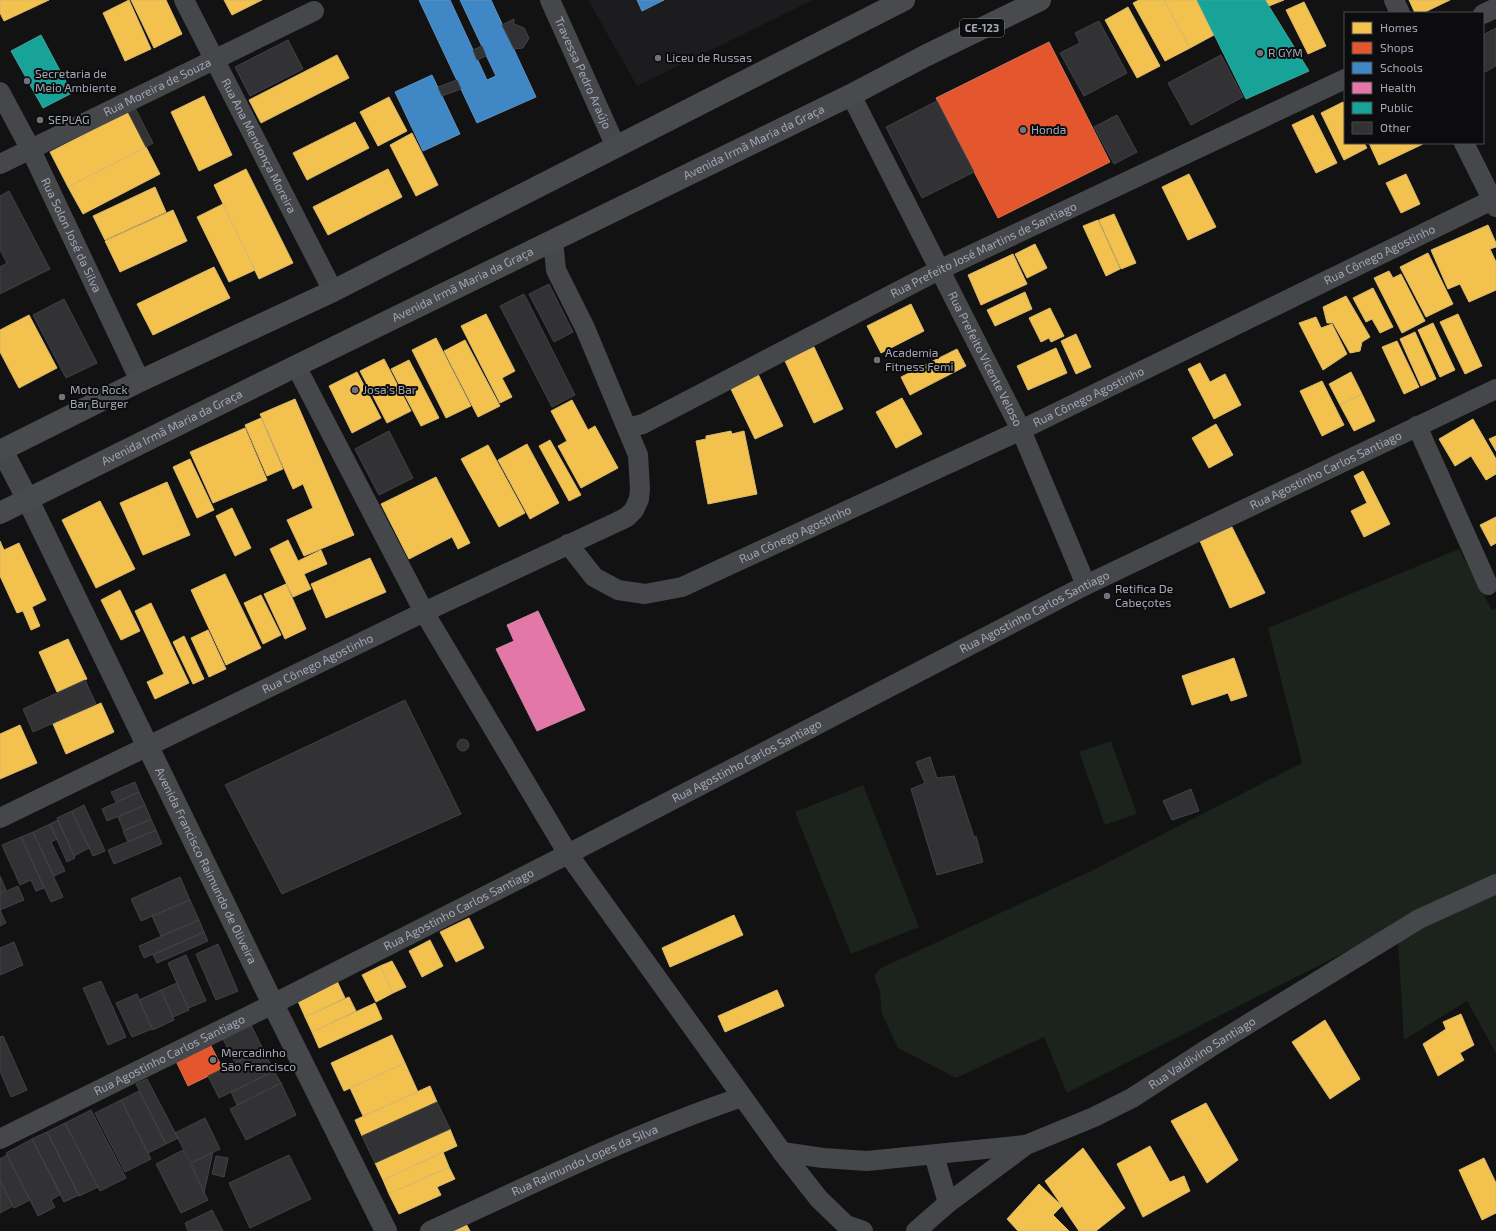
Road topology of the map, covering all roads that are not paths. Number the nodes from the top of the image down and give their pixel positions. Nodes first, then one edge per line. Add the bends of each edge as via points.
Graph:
1 (184, 0) edge
2 (550, 0) edge
3 (1040, 0) edge
4 (1394, 0) edge
5 (900, 2) edge
6 (1496, 8) edge
7 (314, 11) dead end
8 (1400, 12) edge
9 (1484, 14) edge
10 (214, 60) junction
11 (1344, 79) edge
12 (0, 92) edge
13 (851, 95) junction
14 (1464, 144) edge
15 (616, 147) junction
16 (30, 148) junction
17 (0, 164) edge
18 (1494, 204) edge
19 (553, 240) junction
20 (939, 270) junction
21 (333, 291) junction
22 (296, 366) junction
23 (140, 381) junction
24 (1496, 389) edge
25 (1417, 426) junction
26 (627, 428) junction
27 (1022, 430) junction
28 (1, 451) edge
29 (28, 500) junction
30 (0, 513) edge
31 (568, 544) junction
32 (1086, 585) junction
33 (1488, 585) dead end
34 (424, 612) junction
35 (148, 747) junction
36 (0, 818) edge
37 (568, 854) junction
38 (1496, 884) edge
39 (273, 1004) junction
40 (742, 1097) junction
41 (0, 1139) edge
42 (1026, 1145) junction
43 (782, 1152) junction
44 (934, 1155) junction
45 (948, 1203) junction
46 (851, 1229) edge
47 (386, 1231) edge
48 (430, 1231) edge
49 (916, 1231) edge

1 - 10 street, Rua Ana Mendonça Moreira
2 - 15 street, Travessa Pedro Araújo
3 - 13 main road, Avenida Irmã Maria da Graça / CE-123
4 - 8 street
5 - 15 main road
6 - 9 street
7 - 10 street, Rua Moreira de Souza
10 - 16 street, Rua Moreira de Souza
10 - 21 street, Rua Ana Mendonça Moreira
11 - 20 street, Rua Prefeito José Martins de Santiago
12 - 16 street, Rua Solon José da Silva
13 - 19 main road, Avenida Irmã Maria da Graça
13 - 20 street, Rua Prefeito Vicente Veloso
14 - 18 street
15 - 21 main road
16 - 17 street, Rua Moreira de Souza
16 - 23 street, Rua Solon José da Silva
18 - 27 street, Rua Cônego Agostinho
19 - 22 main road, Avenida Irmã Maria da Graça
19 - 26 street via 556,270 585,328
20 - 26 street, Rua Prefeito José Martins de Santiago via 643,424
20 - 27 street, Rua Prefeito Vicente Veloso
21 - 23 main road
22 - 29 main road, Avenida Irmã Maria da Graça
22 - 34 street
23 - 28 main road
24 - 25 street, Rua Agostinho Carlos Santiago
25 - 32 street, Rua Agostinho Carlos Santiago
25 - 33 street
26 - 31 street, Rua Cônego Agostinho via 638,455 640,489 634,510 622,519
27 - 31 street, Rua Cônego Agostinho via 682,588 645,594 618,590 594,577
27 - 32 street, Rua Prefeito Vicente Veloso
28 - 29 street, Avenida Francisco Raimundo de Oliveira
29 - 30 main road, Avenida Irmã Maria da Graça
29 - 35 street, Avenida Francisco Raimundo de Oliveira
31 - 34 street, Rua Cônego Agostinho
32 - 37 street, Rua Agostinho Carlos Santiago
34 - 35 street, Rua Cônego Agostinho
34 - 37 street
35 - 36 street, Rua Cônego Agostinho
35 - 39 street, Avenida Francisco Raimundo de Oliveira
37 - 39 street, Rua Agostinho Carlos Santiago
37 - 40 street
38 - 42 street, Rua Valdivino Santiago via 1420,919 1132,1098
39 - 41 street, Rua Agostinho Carlos Santiago
39 - 47 street, Avenida Francisco Raimundo de Oliveira
40 - 43 street
40 - 48 street, Rua Raimundo Lopes da Silva via 648,1132
42 - 44 street
42 - 45 street, Rua Valdivino Santiago
43 - 44 street via 867,1161
43 - 46 street via 819,1199
44 - 45 street
45 - 49 street, Rua Valdivino Santiago

